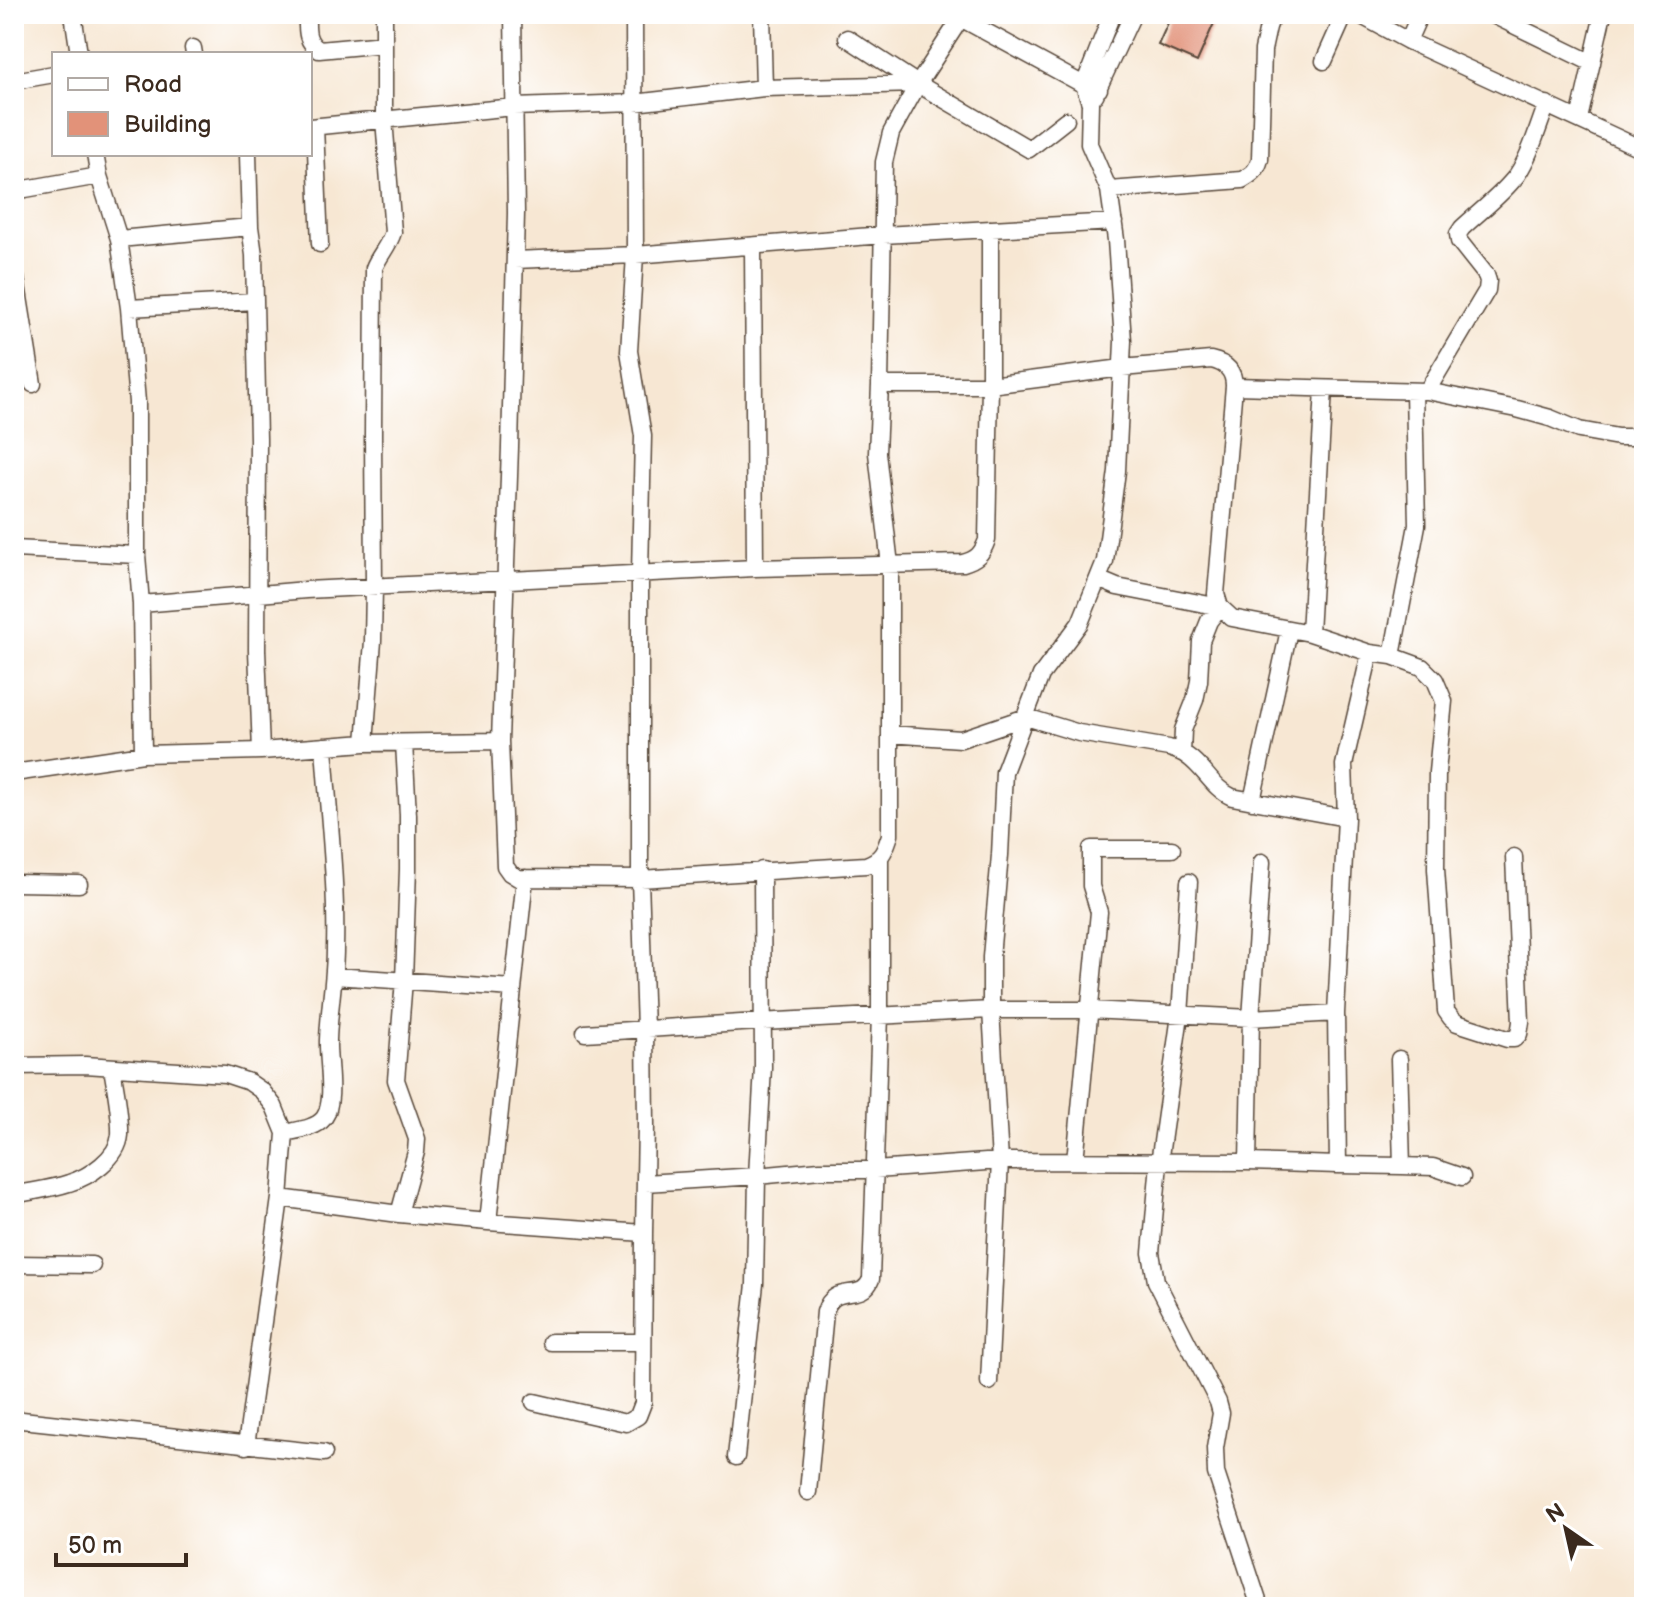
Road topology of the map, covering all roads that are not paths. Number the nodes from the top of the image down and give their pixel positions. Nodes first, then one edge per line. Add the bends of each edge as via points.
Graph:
1 (73, 14) edge
2 (307, 14) edge
3 (384, 14) edge
4 (513, 14) edge
5 (634, 14) edge
6 (762, 14) edge
7 (1112, 14) edge
8 (1133, 14) edge
9 (1273, 14) edge
10 (1345, 14) edge
11 (1358, 14) edge
12 (1420, 14) edge
13 (1491, 14) edge
14 (1603, 14) edge
15 (957, 16) edge
16 (1104, 36) junction
17 (847, 38) dead end
18 (1408, 41) junction
19 (1120, 43) junction
20 (384, 44) junction
21 (79, 52) edge
22 (1324, 61) dead end
23 (1592, 63) junction
24 (52, 74) edge
25 (14, 81) edge
26 (918, 84) junction
27 (764, 88) junction
28 (1091, 92) junction
29 (634, 103) junction
30 (1547, 104) junction
31 (514, 107) junction
32 (384, 119) junction
33 (1579, 119) junction
34 (1066, 120) dead end
35 (313, 127) edge
36 (1644, 150) edge
37 (95, 156) edge
38 (248, 156) edge
39 (99, 176) junction
40 (1109, 190) junction
41 (14, 191) edge
42 (1114, 222) junction
43 (250, 227) junction
44 (990, 229) junction
45 (883, 235) junction
46 (119, 239) junction
47 (320, 244) dead end
48 (753, 246) junction
49 (635, 255) junction
50 (515, 260) junction
51 (14, 266) edge
52 (255, 301) junction
53 (129, 308) junction
54 (1122, 368) junction
55 (33, 384) dead end
56 (880, 385) junction
57 (990, 385) junction
58 (1234, 386) junction
59 (1324, 389) junction
60 (1420, 391) junction
61 (1644, 437) edge
62 (14, 549) edge
63 (137, 555) junction
64 (890, 565) junction
65 (755, 568) junction
66 (640, 574) junction
67 (1098, 579) junction
68 (505, 580) junction
69 (374, 587) junction
70 (257, 594) junction
71 (141, 604) junction
72 (1220, 607) junction
73 (1289, 630) junction
74 (1310, 633) junction
75 (1370, 653) junction
76 (1392, 656) junction
77 (1026, 717) junction
78 (890, 734) junction
79 (500, 741) junction
80 (365, 743) junction
81 (404, 743) junction
82 (324, 746) junction
83 (261, 751) junction
84 (1182, 753) junction
85 (143, 754) junction
86 (14, 773) edge
87 (1252, 801) junction
88 (1346, 818) junction
89 (1172, 849) dead end
90 (880, 857) junction
91 (1514, 857) dead end
92 (1262, 862) dead end
93 (762, 870) junction
94 (525, 878) junction
95 (640, 879) junction
96 (1189, 882) dead end
97 (14, 883) edge
98 (79, 884) dead end
99 (334, 976) junction
100 (404, 980) junction
101 (513, 988) junction
102 (991, 1010) junction
103 (1089, 1010) junction
104 (1336, 1013) junction
105 (880, 1015) junction
106 (1180, 1015) junction
107 (1251, 1018) junction
108 (762, 1022) junction
109 (645, 1029) junction
110 (585, 1033) dead end
111 (1399, 1059) dead end
112 (14, 1066) edge
113 (112, 1067) junction
114 (285, 1133) junction
115 (1000, 1161) junction
116 (1075, 1161) junction
117 (1248, 1162) junction
118 (1159, 1163) junction
119 (1338, 1165) junction
120 (1402, 1166) junction
121 (875, 1170) junction
122 (757, 1176) junction
123 (1462, 1177) dead end
124 (645, 1183) junction
125 (14, 1195) edge
126 (280, 1198) junction
127 (399, 1214) junction
128 (488, 1222) junction
129 (644, 1233) junction
130 (14, 1264) edge
131 (92, 1265) dead end
132 (551, 1342) dead end
133 (643, 1342) junction
134 (989, 1382) dead end
135 (534, 1402) dead end
136 (22, 1420) dead end
137 (246, 1446) junction
138 (324, 1453) dead end
139 (736, 1457) dead end
140 (808, 1492) dead end
141 (1260, 1607) edge

1 - 21 street
2 - 20 street via 307,35 319,50
3 - 20 street
4 - 31 street
5 - 29 street
6 - 27 street
7 - 16 street
8 - 19 street
9 - 40 street via 1263,50 1260,159 1253,174 1242,180
10 - 22 street
11 - 18 street
12 - 18 street
13 - 23 street
14 - 23 street
15 - 26 street
15 - 28 street
16 - 19 street
16 - 28 street
17 - 26 street
18 - 30 street
19 - 28 street
20 - 32 street
23 - 33 street
24 - 25 street
26 - 27 street
26 - 34 street via 1029,149
26 - 45 street via 891,133 884,162
27 - 29 street
28 - 40 street via 1089,144
29 - 31 street
29 - 49 street
30 - 33 street
30 - 60 street via 1517,174 1458,234 1486,275 1487,290
31 - 32 street
31 - 50 street
32 - 35 street
32 - 69 street via 393,232 374,268
33 - 36 street
35 - 47 street
37 - 39 street
38 - 43 street
39 - 41 street
39 - 46 street
40 - 42 street
42 - 44 street
42 - 54 street
43 - 46 street
43 - 52 street
44 - 45 street
44 - 57 street
45 - 48 street
45 - 56 street
46 - 53 street
48 - 49 street
48 - 65 street
49 - 50 street
49 - 66 street via 629,351 643,436
50 - 68 street
51 - 55 street
52 - 53 street
52 - 70 street
53 - 63 street via 137,402
54 - 57 street
54 - 58 street via 1211,360 1229,368
54 - 67 street via 1117,471
56 - 57 street
56 - 64 street via 877,453
57 - 64 street via 983,552 963,563
58 - 59 street
58 - 72 street via 1216,594
59 - 60 street
59 - 74 street
60 - 61 street via 1517,409 1579,430
60 - 76 street via 1417,525
62 - 63 street
63 - 71 street
64 - 65 street
64 - 78 street
65 - 66 street
66 - 68 street
66 - 95 street
67 - 72 street
67 - 77 street via 1080,623 1041,675
68 - 69 street
68 - 79 street
69 - 70 street
69 - 80 street
70 - 71 street
70 - 83 street
71 - 85 street
72 - 73 street via 1232,618
72 - 84 street via 1201,641 1199,681 1183,730
73 - 74 street
73 - 87 street
74 - 75 street
75 - 76 street
75 - 88 street via 1344,765
76 - 91 street via 1422,667 1444,701 1436,869 1446,1011 1457,1023 1507,1039 1519,1034 1521,1022
77 - 78 street via 961,739
77 - 84 street
77 - 102 street via 1004,772
78 - 90 street via 890,835
79 - 81 street
79 - 94 street via 505,866
80 - 81 street
80 - 82 street
81 - 100 street
82 - 83 street
82 - 99 street
83 - 85 street
84 - 87 street via 1223,793
85 - 86 street
87 - 88 street
88 - 104 street
89 - 103 street via 1091,849 1091,886 1099,912
90 - 93 street via 866,865
90 - 105 street
92 - 107 street
93 - 95 street
93 - 108 street
94 - 95 street
94 - 101 street
95 - 109 street
96 - 106 street
97 - 98 street
99 - 100 street
99 - 114 street via 328,1111 311,1127
100 - 101 street
100 - 127 street via 396,1080 417,1139
101 - 128 street
102 - 103 street
102 - 105 street
102 - 115 street
103 - 106 street
103 - 116 street
104 - 107 street
104 - 119 street
105 - 108 street
105 - 121 street
106 - 107 street
106 - 118 street
107 - 117 street
108 - 109 street
108 - 122 street
109 - 110 street
109 - 124 street
111 - 120 street
112 - 113 street
113 - 114 street via 225,1074 249,1082 274,1106
113 - 125 street via 120,1133 111,1156 69,1183
114 - 126 street
115 - 116 street
115 - 121 street
115 - 134 street
116 - 118 street
117 - 118 street
117 - 119 street
118 - 141 street via 1153,1268 1218,1402 1216,1473
119 - 120 street
120 - 123 street via 1433,1167
121 - 122 street
121 - 140 street via 869,1285 836,1296 825,1312
122 - 124 street
122 - 139 street via 754,1296
124 - 129 street
126 - 127 street
126 - 137 street
127 - 128 street
128 - 129 street
129 - 133 street
130 - 131 street
132 - 133 street
133 - 135 street via 643,1403 638,1416 626,1423
136 - 137 street
137 - 138 street

